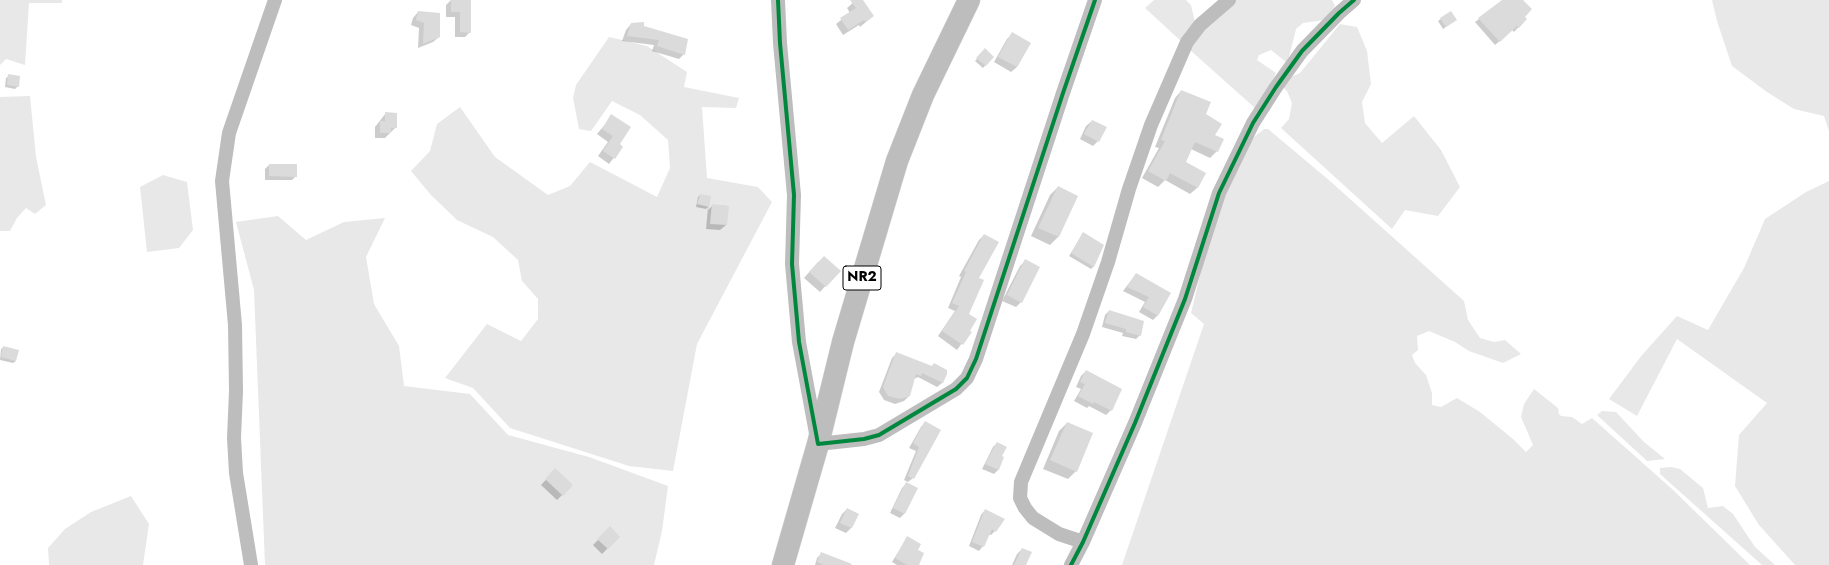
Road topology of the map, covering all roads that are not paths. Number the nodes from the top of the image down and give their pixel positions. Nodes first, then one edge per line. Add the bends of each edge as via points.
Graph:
1 (275, 0) edge
2 (778, 0) edge
3 (969, 0) edge
4 (1095, 0) edge
5 (1229, 0) edge
6 (1354, 0) edge
7 (818, 444) junction
8 (1083, 542) junction
9 (251, 565) edge
10 (783, 565) edge
11 (1071, 565) edge

1 - 9 street via 229,133 222,181 235,326 236,473
2 - 7 street via 794,195 792,264 798,334
3 - 7 highway, NR2 via 923,95 897,161 843,342
4 - 7 street via 984,338 967,378 956,389 879,435
5 - 8 street via 1200,25 1187,42 1150,125 1083,334 1021,482 1020,498 1033,518 1059,534
6 - 8 street via 1302,52 1253,123 1219,193 1185,299 1136,423
7 - 10 highway, NR2
8 - 11 street

